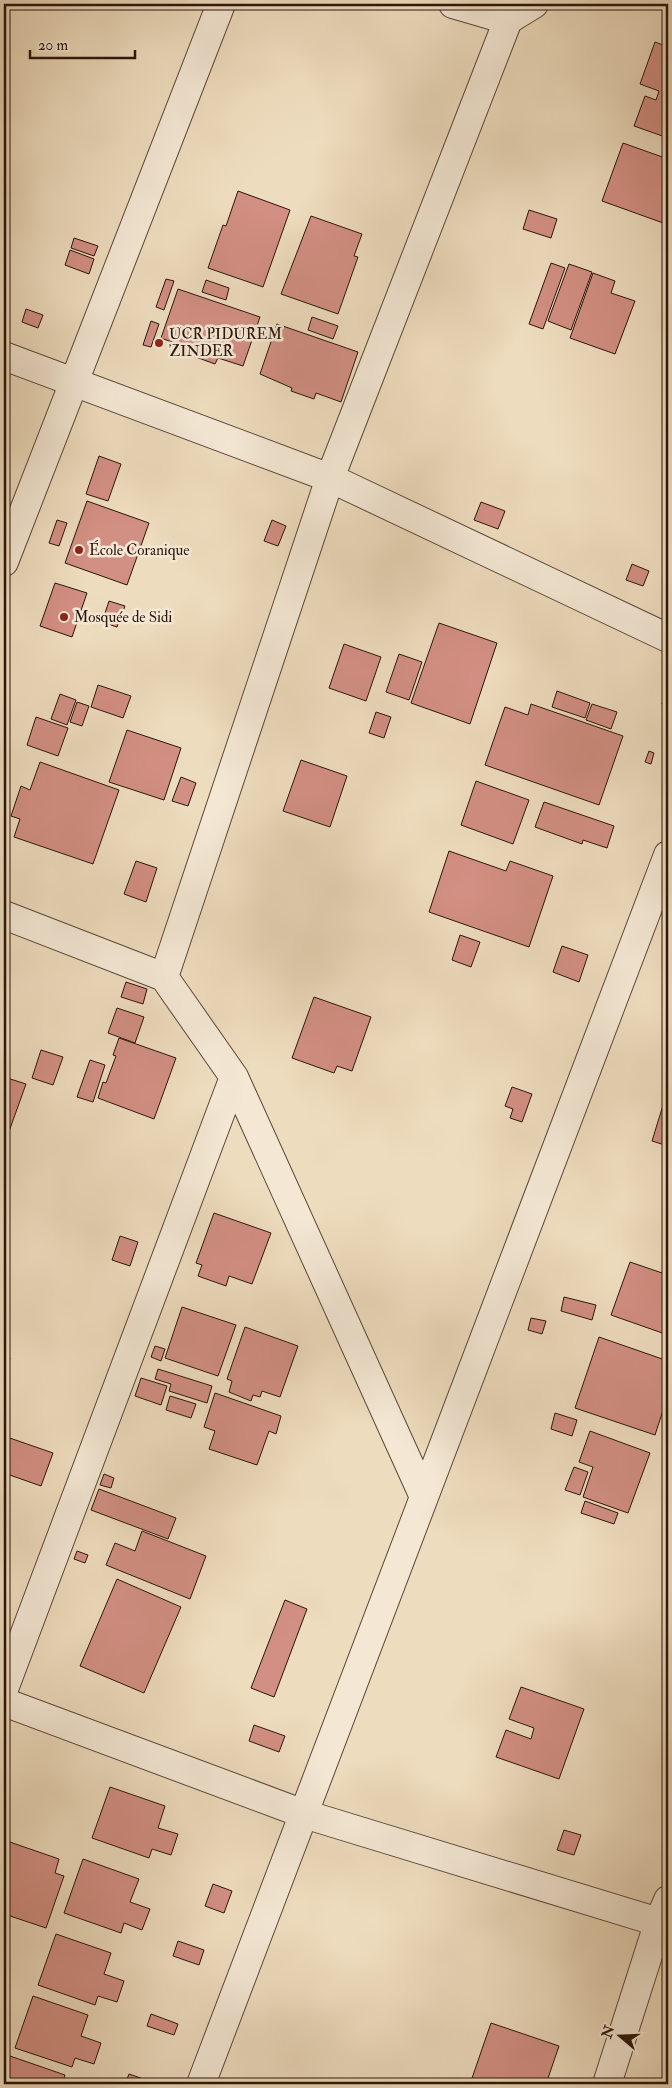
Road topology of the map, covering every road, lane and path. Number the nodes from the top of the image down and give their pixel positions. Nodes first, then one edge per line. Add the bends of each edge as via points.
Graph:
1 (221, 4) edge
2 (452, 4) edge
3 (534, 4) edge
4 (508, 20) junction
5 (4, 356) edge
6 (72, 382) junction
7 (330, 478) junction
8 (4, 562) edge
9 (668, 638) edge
10 (668, 856) edge
11 (4, 915) edge
12 (164, 977) junction
13 (234, 1077) junction
14 (424, 1497) junction
15 (4, 1689) edge
16 (4, 1702) edge
17 (304, 1814) junction
18 (665, 1915) edge
19 (201, 2084) edge
20 (607, 2084) edge

1 - 6 street
2 - 4 street
3 - 4 street
4 - 7 street
5 - 6 street
6 - 7 street
6 - 8 street
7 - 9 street
7 - 12 street
10 - 14 street
11 - 12 street
12 - 13 street
13 - 14 street
13 - 15 street
14 - 17 street
16 - 17 street
17 - 18 street
17 - 19 street
18 - 20 street

